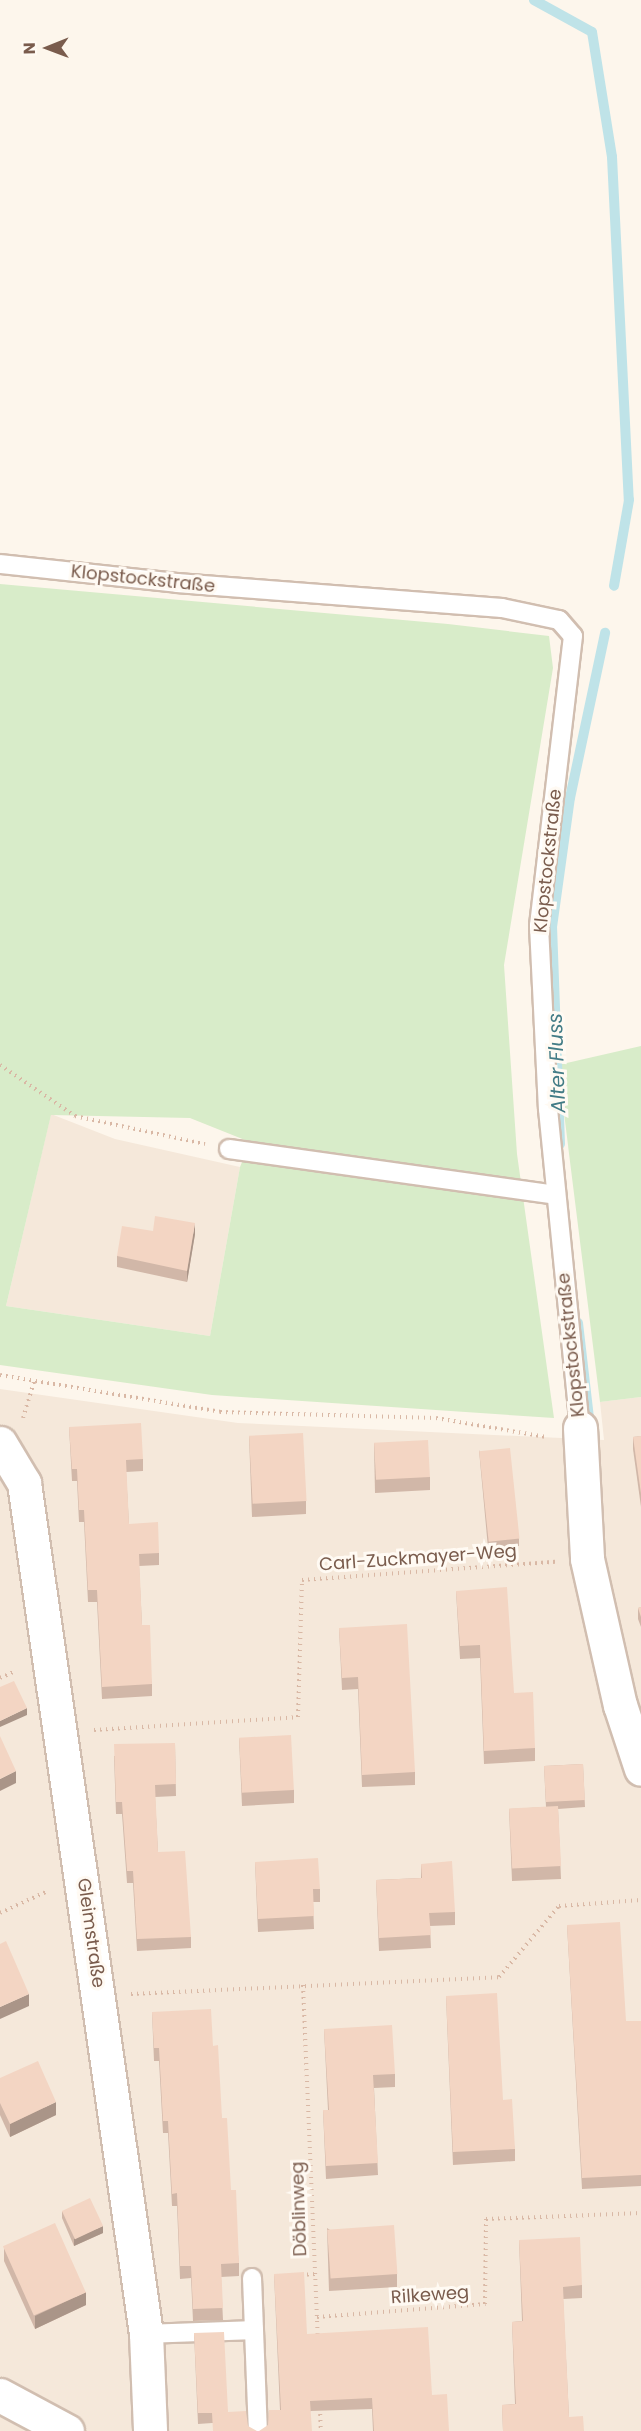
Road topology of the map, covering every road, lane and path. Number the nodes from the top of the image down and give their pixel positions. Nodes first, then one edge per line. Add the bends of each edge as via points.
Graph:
1 (0, 564) edge
2 (0, 1065) edge
3 (229, 1149) joint
4 (556, 1195) junction
5 (0, 1376) edge
6 (580, 1435) junction
7 (0, 1443) edge
8 (587, 1559) junction
9 (61, 1732) junction
10 (641, 1769) edge
11 (82, 1875) junction
12 (641, 1900) edge
13 (0, 1913) edge
14 (303, 1985) junction
15 (100, 1995) junction
16 (641, 2213) edge
17 (315, 2274) junction
18 (252, 2278) joint
19 (317, 2317) junction
20 (254, 2330) junction
21 (146, 2334) junction
22 (318, 2340) edge
23 (0, 2395) edge
24 (320, 2397) edge
25 (67, 2431) edge
26 (150, 2431) edge
27 (258, 2431) edge
28 (321, 2431) edge

1 - 4 lane, Klopstockstraße via 177,583 502,608 559,620 573,636 539,926
2 - 3 path via 75,1116
3 - 4 lane
4 - 6 lane, Klopstockstraße
5 - 6 path via 220,1412 436,1418
6 - 8 street, Klopstockstraße
7 - 9 street, Gleimstraße via 24,1483
8 - 9 path, Carl-Zuckmayer-Weg via 302,1580 298,1717
8 - 10 street, Klopstockstraße via 620,1705
9 - 11 street, Gleimstraße
11 - 13 path
11 - 15 street, Gleimstraße
12 - 14 path via 559,1906 499,1977
14 - 15 path
14 - 17 path, Döblinweg
15 - 21 street, Gleimstraße
16 - 19 path, Rilkeweg via 486,2219 485,2304
17 - 18 path
17 - 19 path, Döblinweg
18 - 20 lane
19 - 22 path, Döblinweg
20 - 21 lane
20 - 27 lane
21 - 26 street, Gleimstraße
23 - 25 street
24 - 28 path

